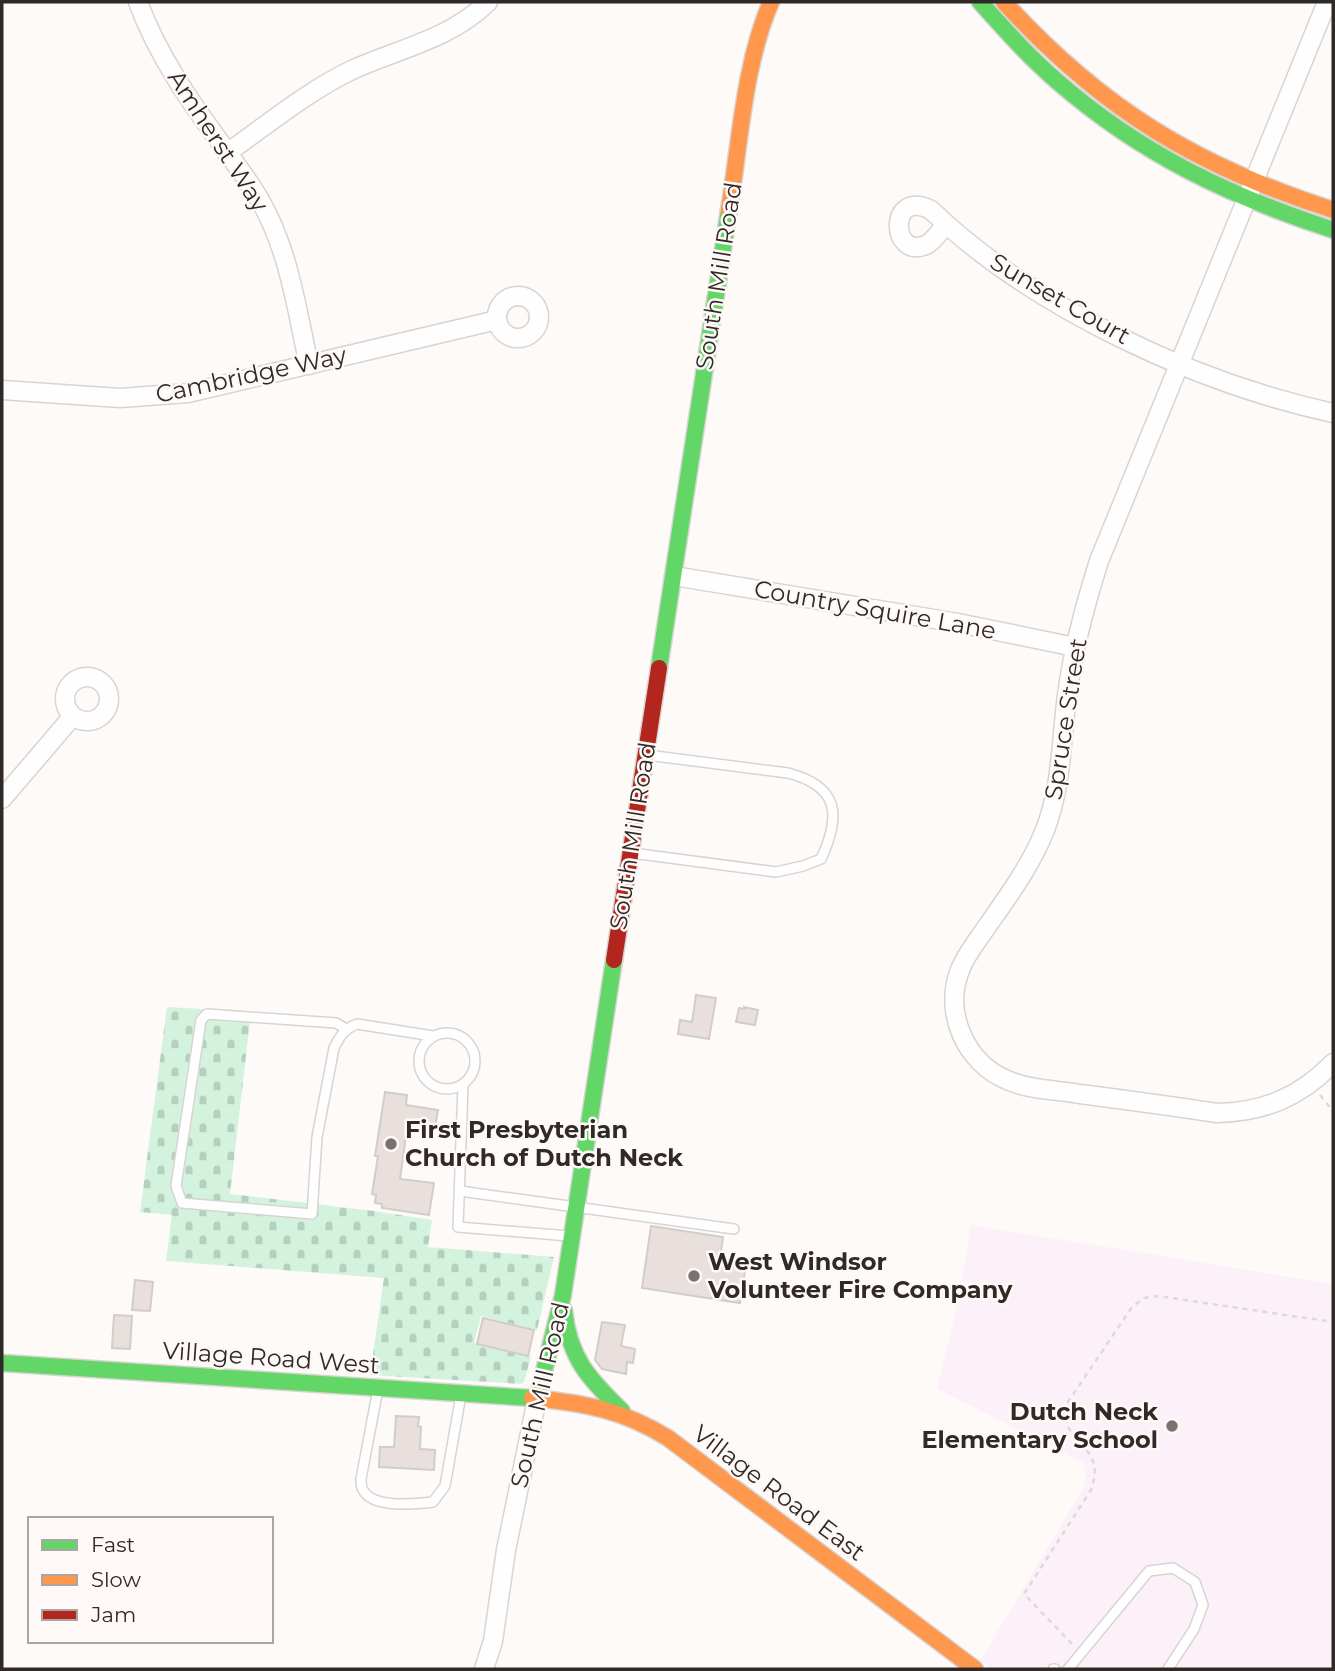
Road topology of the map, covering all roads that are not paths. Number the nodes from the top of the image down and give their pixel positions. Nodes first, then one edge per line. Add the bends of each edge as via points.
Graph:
1 (138, 2) edge
2 (488, 2) edge
3 (771, 2) edge
4 (980, 2) edge
5 (1004, 2) edge
6 (1324, 6) edge
7 (227, 152) junction
8 (1249, 192) junction
9 (1333, 210) edge
10 (946, 225) dead end
11 (1333, 230) edge
12 (497, 320) dead end
13 (1180, 363) junction
14 (309, 365) junction
15 (2, 390) edge
16 (1333, 412) edge
17 (674, 576) junction
18 (1075, 647) junction
19 (73, 716) dead end
20 (646, 754) junction
21 (2, 799) edge
22 (631, 853) junction
23 (346, 1028) junction
24 (433, 1036) junction
25 (1333, 1063) edge
26 (463, 1084) junction
27 (460, 1191) junction
28 (575, 1206) junction
29 (734, 1229) dead end
30 (570, 1237) junction
31 (563, 1295) junction
32 (2, 1363) edge
33 (378, 1388) junction
34 (461, 1394) junction
35 (537, 1399) junction
36 (625, 1413) junction
37 (484, 1669) edge
38 (975, 1669) edge
39 (1068, 1669) edge
40 (1168, 1669) edge

1 - 7 street, Amherst Way via 170,69
2 - 7 street via 442,36 330,82
3 - 17 street, South Mill Road via 753,55
4 - 8 street via 1032,58 1093,113 1139,146 1195,177
5 - 8 street via 1074,72 1154,133
6 - 8 street, Spruce Street
7 - 14 street, Amherst Way via 275,230
8 - 9 street
8 - 11 street via 1291,218
8 - 13 street, Spruce Street
10 - 13 street, Sunset Court via 1067,309
12 - 14 street, Cambridge Way
13 - 16 street via 1262,394
13 - 18 street, Spruce Street via 1099,561
14 - 15 street, Cambridge Way via 157,397
17 - 18 street, Country Squire Lane
17 - 20 street, South Mill Road
18 - 25 street, Spruce Street via 1061,767 1045,829 1032,858 959,972 955,1010 966,1044 992,1072 1024,1086 1217,1113 1279,1102 1317,1079
19 - 21 street
20 - 22 street, South Mill Road
20 - 22 lane via 809,779 826,792 833,812 830,841 821,859 776,873
22 - 28 street, South Mill Road
23 - 23 lane via 337,1023 208,1014 201,1020 176,1186 182,1203 312,1214 317,1137 334,1048
23 - 24 lane via 357,1024
24 - 26 lane via 452,1032 474,1050 475,1069
24 - 26 lane via 421,1050 423,1076 446,1089
26 - 27 lane
27 - 28 lane
27 - 30 lane via 458,1227
28 - 29 lane
28 - 30 street, South Mill Road
30 - 31 street, South Mill Road
31 - 35 street, South Mill Road
31 - 36 street via 569,1345 576,1362
32 - 33 street, Village Road West
33 - 34 street, Village Road West
33 - 34 lane via 361,1479 363,1491 372,1500 405,1505 433,1502 445,1486
34 - 35 street, Village Road West
35 - 36 street, Village Road East
35 - 37 street, South Mill Road
36 - 38 street, Village Road East via 668,1438
39 - 40 lane via 1149,1571 1172,1569 1195,1582 1203,1605 1194,1629

